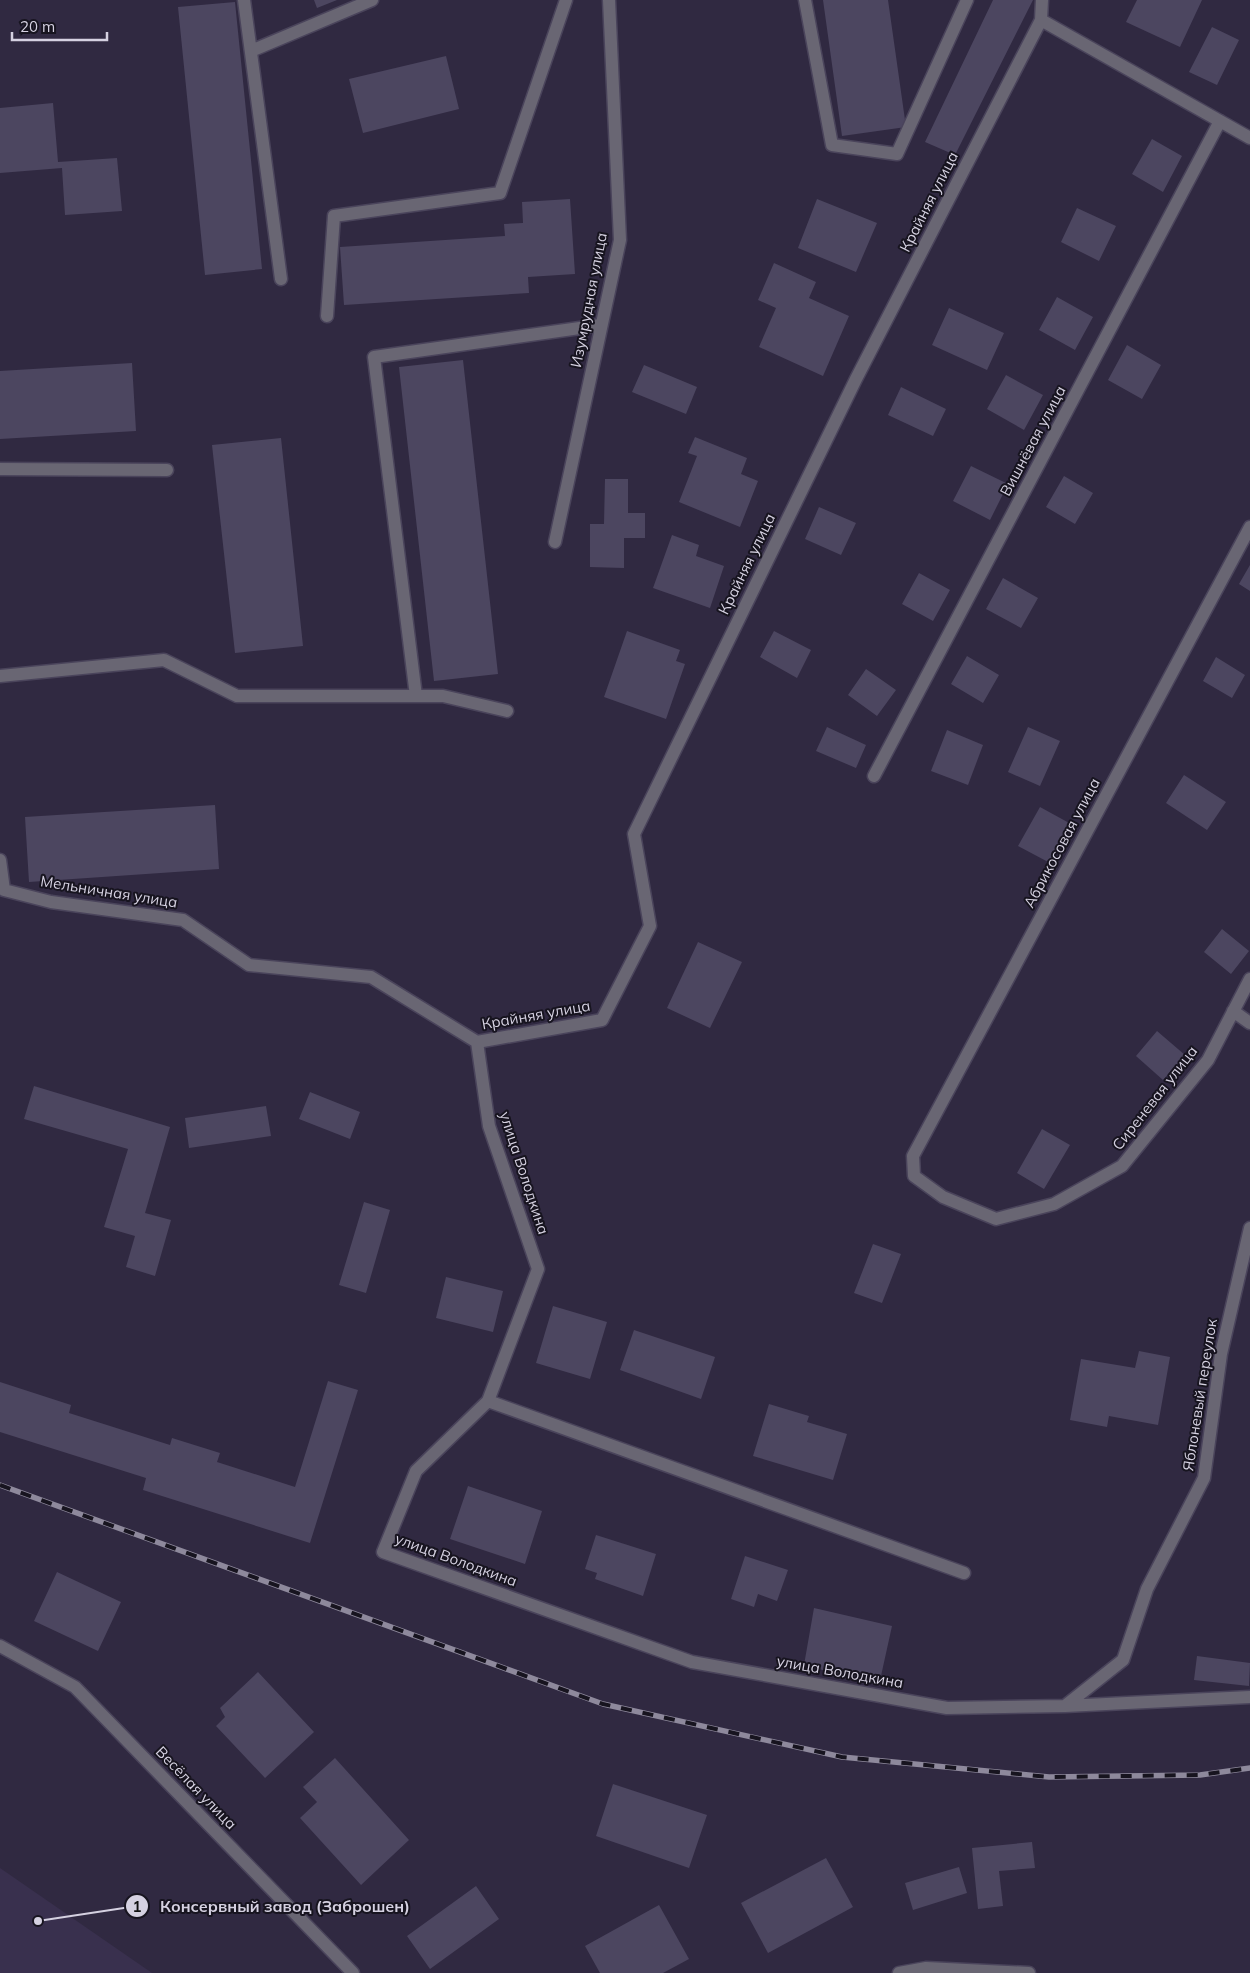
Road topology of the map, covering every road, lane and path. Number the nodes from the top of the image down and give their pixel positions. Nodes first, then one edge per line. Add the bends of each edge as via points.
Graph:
1 (244, 0) edge
2 (372, 0) edge
3 (566, 0) edge
4 (609, 0) edge
5 (805, 0) edge
6 (967, 0) edge
7 (1042, 0) edge
8 (1042, 20) junction
9 (251, 51) junction
10 (1220, 121) junction
11 (1250, 138) edge
12 (281, 279) dead end
13 (327, 316) dead end
14 (601, 325) junction
15 (0, 469) edge
16 (167, 470) dead end
17 (1250, 527) edge
18 (555, 542) dead end
19 (0, 676) edge
20 (416, 696) junction
21 (507, 712) dead end
22 (874, 776) dead end
23 (0, 860) edge
24 (1250, 978) edge
25 (1233, 1011) junction
26 (1250, 1024) edge
27 (477, 1042) junction
28 (914, 1176) joint
29 (1250, 1228) edge
30 (488, 1401) junction
31 (964, 1573) dead end
32 (0, 1646) edge
33 (1250, 1697) edge
34 (1065, 1706) junction
35 (353, 1973) edge
36 (899, 1973) edge
37 (1028, 1973) edge

1 - 9 street
2 - 9 street
3 - 13 street via 500,193 334,216
4 - 14 street, Изумрудная улица via 620,240
5 - 6 street via 832,146 897,154
7 - 8 street
8 - 10 street
8 - 27 street, Крайняя улица via 856,379 634,834 650,926 602,1020
9 - 12 street
10 - 11 street
10 - 22 street, Вишнёвая улица
14 - 18 street, Изумрудная улица
14 - 20 street via 374,357
15 - 16 street
17 - 28 street, Абрикосовая улица via 913,1156
19 - 20 street via 164,660 237,696
20 - 21 street via 443,696
23 - 27 street, Мельничная улица via 4,890 51,902 183,920 249,965 371,977
24 - 25 street, Сиреневая улица
25 - 26 street
25 - 28 street, Сиреневая улица via 1208,1060 1122,1166 1054,1204 996,1220 943,1197
27 - 30 street, улица Володкина via 490,1126 538,1270
29 - 34 street, Яблоневый переулок via 1221,1354 1204,1478 1147,1589 1123,1660
30 - 31 street
30 - 34 street, улица Володкина via 416,1471 383,1552 692,1662 947,1708
32 - 35 street, Весёлая улица via 75,1687
33 - 34 street
36 - 37 street via 926,1968

